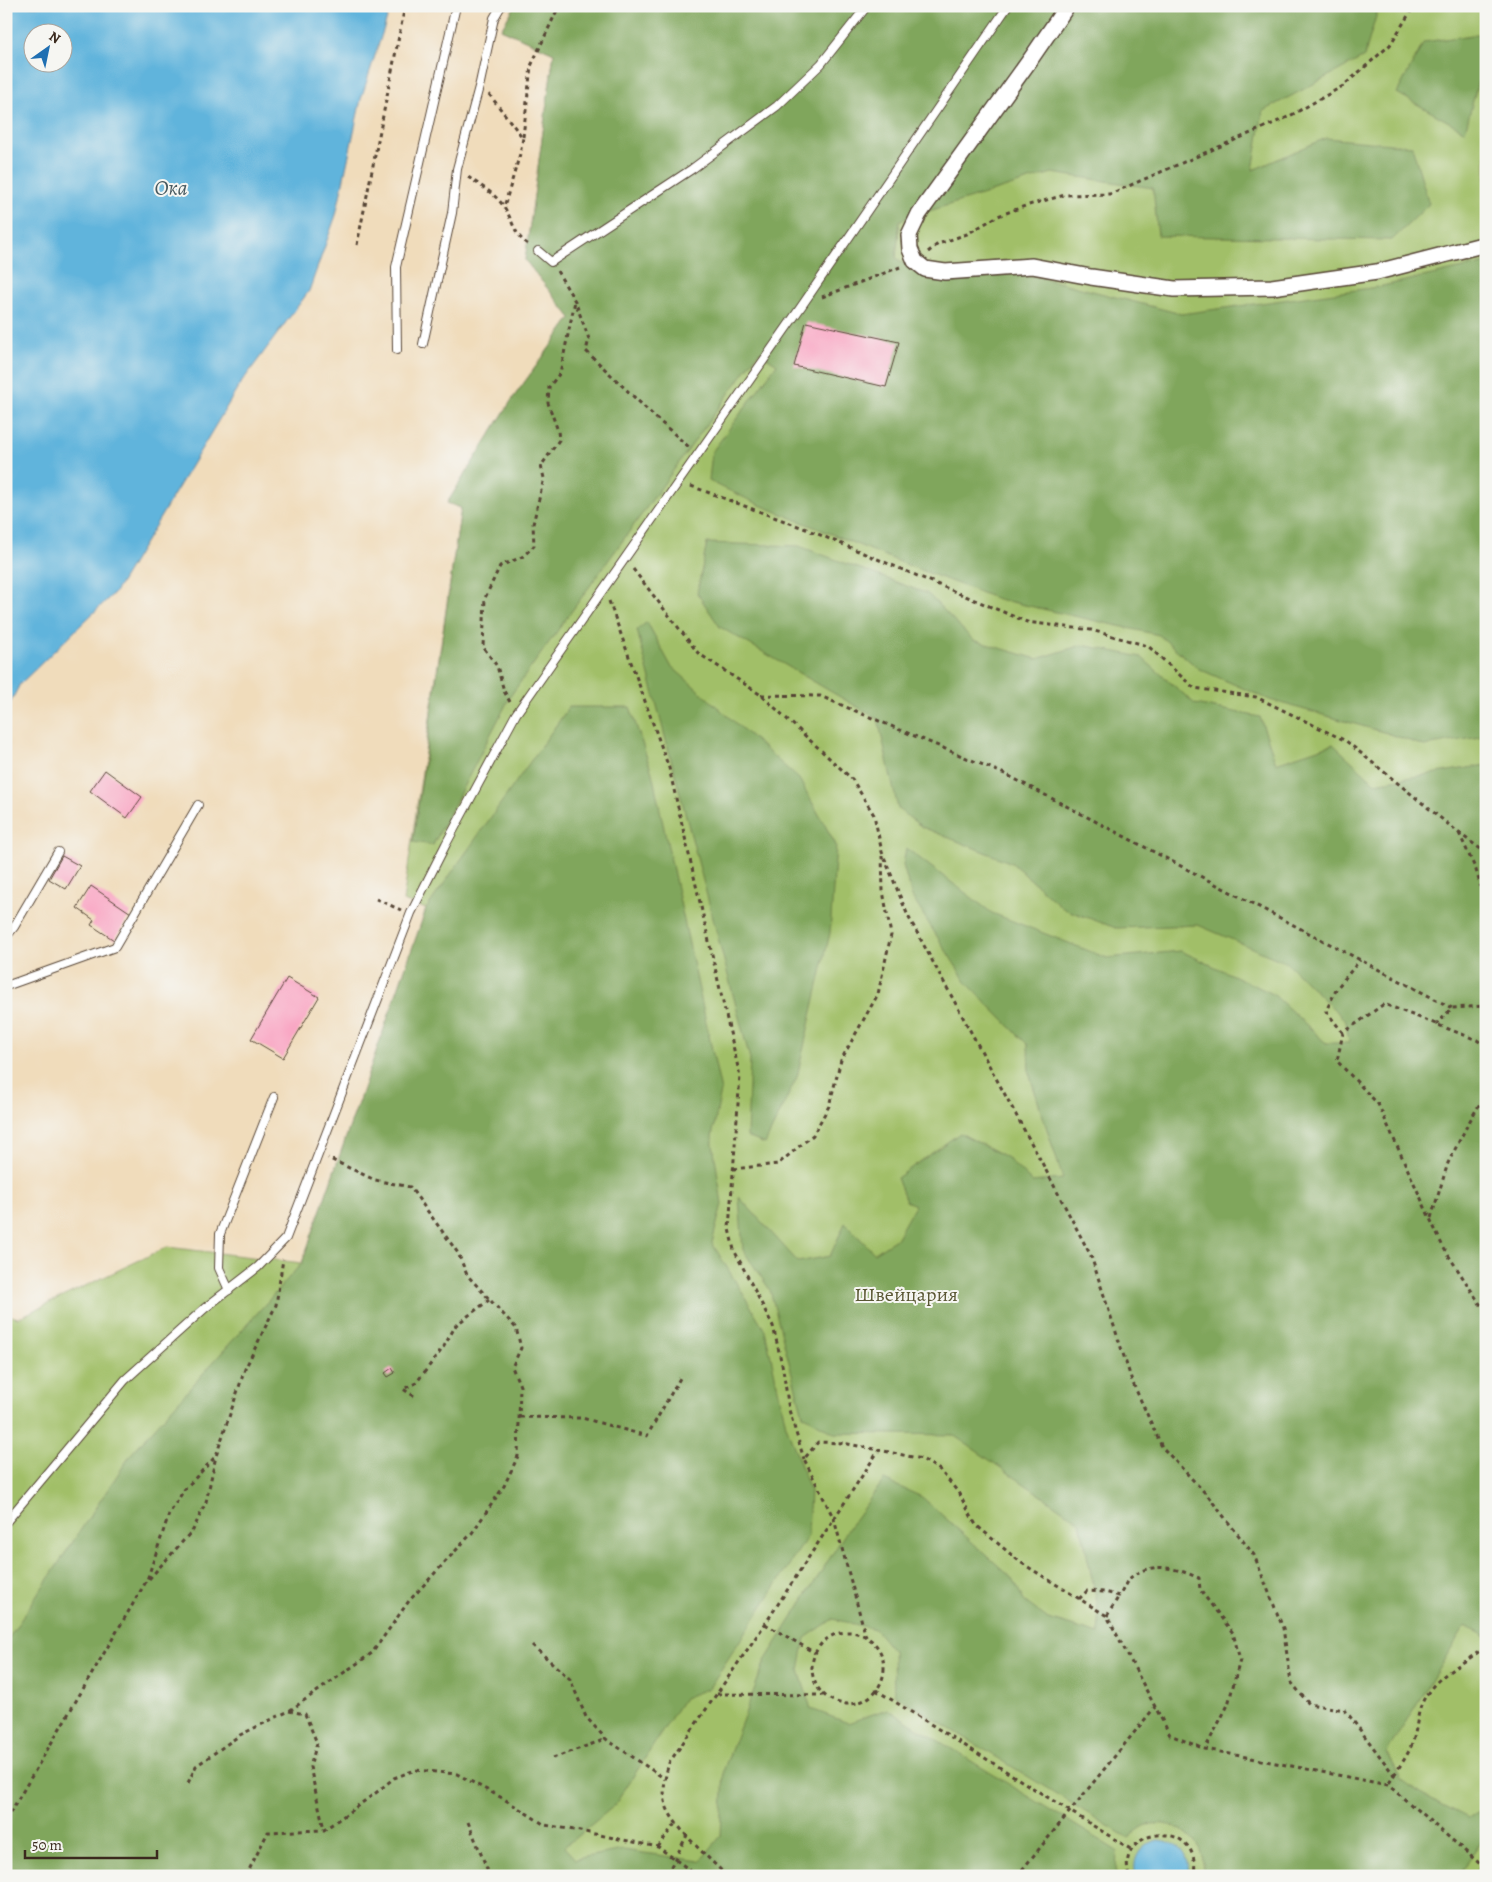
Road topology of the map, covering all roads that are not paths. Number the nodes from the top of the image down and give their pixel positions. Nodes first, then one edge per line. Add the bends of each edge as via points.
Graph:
1 (456, 6) edge
2 (501, 6) edge
3 (867, 6) edge
4 (1008, 6) edge
5 (1067, 6) edge
6 (1486, 244) edge
7 (538, 251) road end
8 (423, 344) dead end
9 (397, 350) dead end
10 (198, 805) dead end
11 (58, 852) dead end
12 (6, 937) edge
13 (6, 986) edge
14 (274, 1097) dead end
15 (229, 1290) junction
16 (6, 1522) edge

1 - 9 lane via 396,267
2 - 8 lane via 494,18 480,84 456,169 452,213
3 - 7 lane via 821,64 777,106 692,169 551,262
4 - 15 lane via 516,714 411,913 286,1238 258,1267
5 - 6 street via 919,214 910,235 910,249 915,261 925,269 945,272 1032,266 1174,289 1272,287 1377,272
10 - 13 lane via 115,947
11 - 12 lane
14 - 15 lane via 220,1234 219,1268
15 - 16 lane via 125,1380

